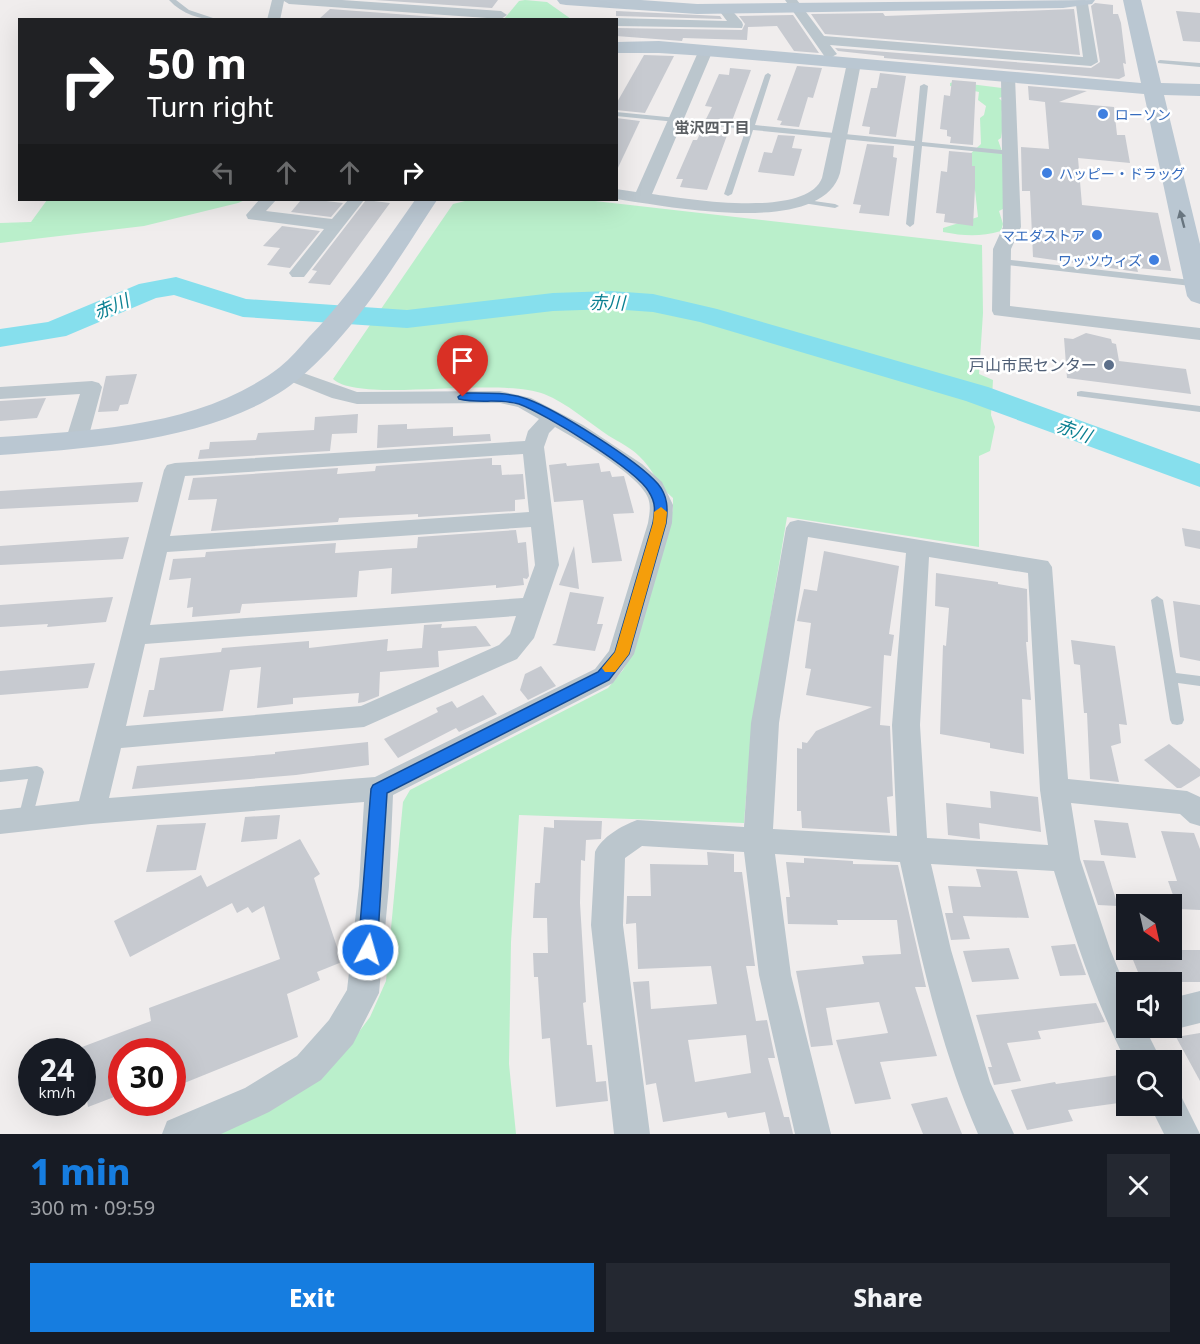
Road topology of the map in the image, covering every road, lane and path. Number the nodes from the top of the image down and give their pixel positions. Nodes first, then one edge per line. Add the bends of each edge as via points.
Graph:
1 (172, 0) edge
2 (278, 0) edge
3 (289, 0) edge
4 (566, 0) edge
5 (1132, 0) edge
6 (1145, 0) edge
7 (1082, 1) edge
8 (960, 2) edge
9 (1030, 2) edge
10 (847, 3) edge
11 (794, 4) edge
12 (724, 9) junction
13 (625, 10) edge
14 (502, 14) edge
15 (209, 18) edge
16 (274, 18) edge
17 (822, 40) junction
18 (618, 48) edge
19 (706, 50) junction
20 (830, 61) junction
21 (1160, 62) junction
22 (854, 63) junction
23 (1200, 65) edge
24 (768, 75) dead end
25 (1008, 78) junction
26 (924, 86) dead end
27 (1159, 89) junction
28 (1200, 90) edge
29 (618, 114) edge
30 (675, 120) junction
31 (750, 127) junction
32 (840, 136) junction
33 (918, 144) junction
34 (1011, 153) junction
35 (618, 194) edge
36 (728, 194) dead end
37 (642, 197) junction
38 (267, 201) edge
39 (355, 201) edge
40 (425, 201) edge
41 (803, 201) junction
42 (835, 206) dead end
43 (1200, 217) edge
44 (910, 224) dead end
45 (336, 225) junction
46 (1195, 248) edge
47 (1002, 262) junction
48 (298, 273) dead end
49 (1199, 288) edge
50 (1200, 334) edge
51 (289, 374) junction
52 (0, 393) edge
53 (1081, 394) dead end
54 (1200, 409) edge
55 (553, 417) junction
56 (77, 440) junction
57 (0, 446) edge
58 (533, 447) junction
59 (542, 519) junction
60 (157, 545) junction
61 (918, 547) junction
62 (1157, 600) dead end
63 (533, 606) junction
64 (134, 635) junction
65 (1170, 676) junction
66 (1200, 681) edge
67 (1177, 720) dead end
68 (109, 738) junction
69 (0, 776) edge
70 (379, 789) junction
71 (1054, 790) junction
72 (91, 812) junction
73 (1200, 814) edge
74 (13, 820) edge
75 (758, 842) junction
76 (913, 851) junction
77 (1065, 859) junction
78 (1116, 1000) edge
79 (1200, 1007) edge
80 (1182, 1012) edge
81 (1173, 1116) edge
82 (180, 1134) edge
83 (632, 1134) edge
84 (813, 1134) edge
85 (996, 1134) edge
86 (1183, 1134) edge

1 - 15 lane via 190,13
2 - 16 street
3 - 14 street
4 - 13 street
5 - 27 street
6 - 21 street
7 - 9 street
7 - 17 street via 1091,62
8 - 9 street
8 - 10 street
10 - 11 street
11 - 12 street
11 - 17 street
12 - 13 street
12 - 13 street via 737,25
17 - 20 street
18 - 19 street
19 - 20 street
19 - 30 street
20 - 22 street
21 - 23 lane
21 - 27 street
22 - 25 street
22 - 32 street
24 - 31 lane
25 - 27 street
25 - 34 street
26 - 33 lane
27 - 28 street
27 - 43 street
46 -> 27 street
29 - 30 lane
30 - 31 lane
30 - 37 street
31 - 32 lane
31 - 36 lane
32 - 33 lane
32 - 41 street via 828,185
33 - 34 lane
33 - 44 lane
34 - 47 street via 1012,227 1002,249
35 - 37 street
37 - 41 street via 753,209
38 - 45 street via 254,215
39 - 45 street
40 - 51 street via 354,304
41 - 42 lane
45 - 48 street
46 - 49 street
47 - 49 lane
47 - 50 street via 1001,311
51 - 55 street via 348,396 500,397 524,402
51 - 56 street via 211,413 164,427
52 - 56 street via 92,387
53 - 54 lane
55 - 58 street via 539,431
55 - 70 street via 634,469 654,487 662,505 621,654 604,676
56 - 57 street
58 - 59 street
58 - 60 street via 175,470
59 - 60 street
59 - 63 street via 547,565
60 - 64 street
61 - 71 street via 1040,567
61 - 75 street via 798,528 765,723
61 - 76 street via 906,726
62 - 65 lane
63 - 64 street
63 - 68 street via 521,638 508,652 364,716
64 - 68 street
65 - 66 lane
65 - 67 lane
68 - 72 street
69 - 74 lane via 37,772
70 - 72 street
70 - 82 street via 363,993 346,1022 309,1068 257,1100
71 - 73 street via 1187,803
71 - 77 street
72 - 74 street
75 - 76 street
75 - 83 street via 637,833 610,852 608,925
75 - 84 street via 775,975
76 - 77 street
76 - 85 street via 935,950 974,1085
77 - 78 street via 1094,949
79 - 80 street
81 - 86 street

